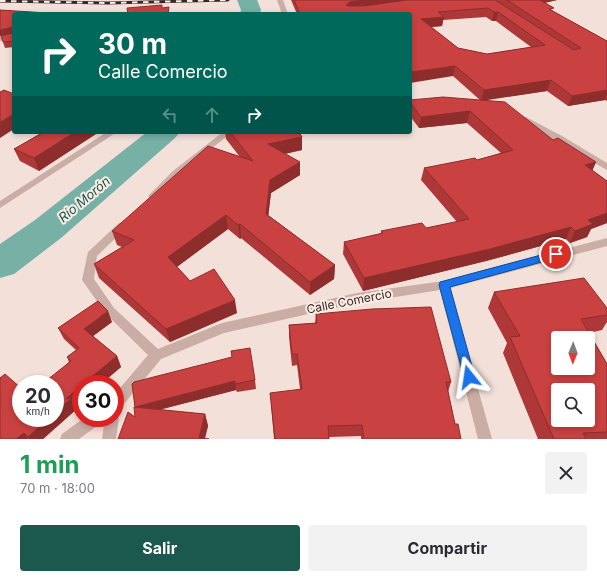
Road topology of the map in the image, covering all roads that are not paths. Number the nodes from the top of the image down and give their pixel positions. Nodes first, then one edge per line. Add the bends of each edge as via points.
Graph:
1 (280, 0) edge
2 (284, 12) edge
3 (12, 37) edge
4 (0, 40) edge
5 (514, 115) edge
6 (110, 134) edge
7 (225, 134) edge
8 (607, 167) edge
9 (0, 206) edge
10 (142, 206) edge
11 (131, 217) edge
12 (607, 242) edge
13 (444, 285) junction
14 (156, 355) junction
15 (124, 393) edge
16 (84, 427) edge
17 (111, 427) edge
18 (67, 439) edge
19 (109, 439) edge
20 (485, 439) edge

1 - 2 street
3 - 4 street
5 - 8 street
6 - 9 street
7 - 10 street via 176,173
11 - 14 street via 92,255 88,280 110,311
12 - 13 street, Calle Comercio
13 - 14 street, Calle Comercio via 356,298 222,328
13 - 20 street
14 - 15 street, Calle Comercio
16 - 18 street
17 - 19 street

